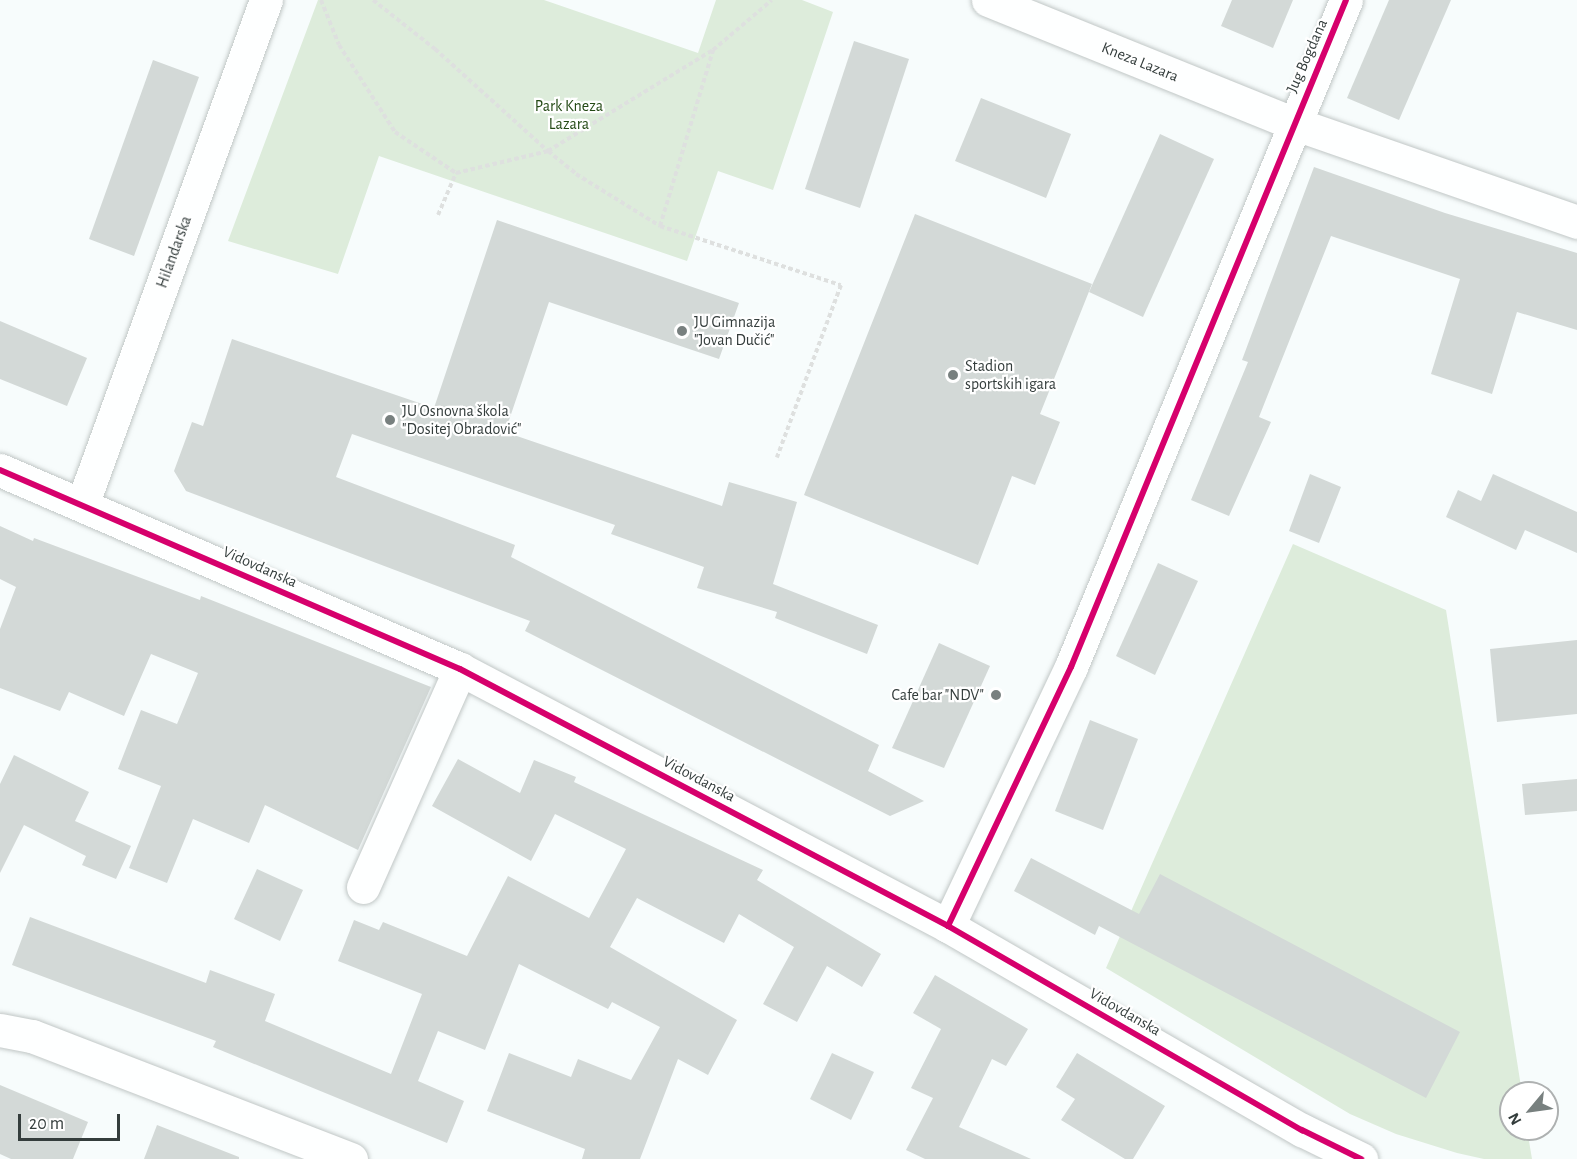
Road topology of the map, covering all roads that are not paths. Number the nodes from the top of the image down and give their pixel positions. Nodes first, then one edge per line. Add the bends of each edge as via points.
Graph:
1 (266, 0) edge
2 (988, 0) edge
3 (1347, 0) edge
4 (1293, 123) junction
5 (1577, 222) edge
6 (0, 470) edge
7 (82, 505) junction
8 (460, 669) junction
9 (363, 887) dead end
10 (948, 926) junction
11 (0, 1030) edge
12 (351, 1159) edge
13 (1361, 1159) edge

1 - 7 street, Hilandarska
2 - 4 street, Kneza Lazara
3 - 4 street, Jug Bogdana
4 - 5 street, Kneza Lazara
4 - 10 street, Jug Bogdana via 1071,668
6 - 7 street, Vidovdanska
7 - 8 street, Vidovdanska
8 - 9 street
8 - 10 street, Vidovdanska
10 - 13 street, Vidovdanska via 1302,1130
11 - 12 street via 32,1036

